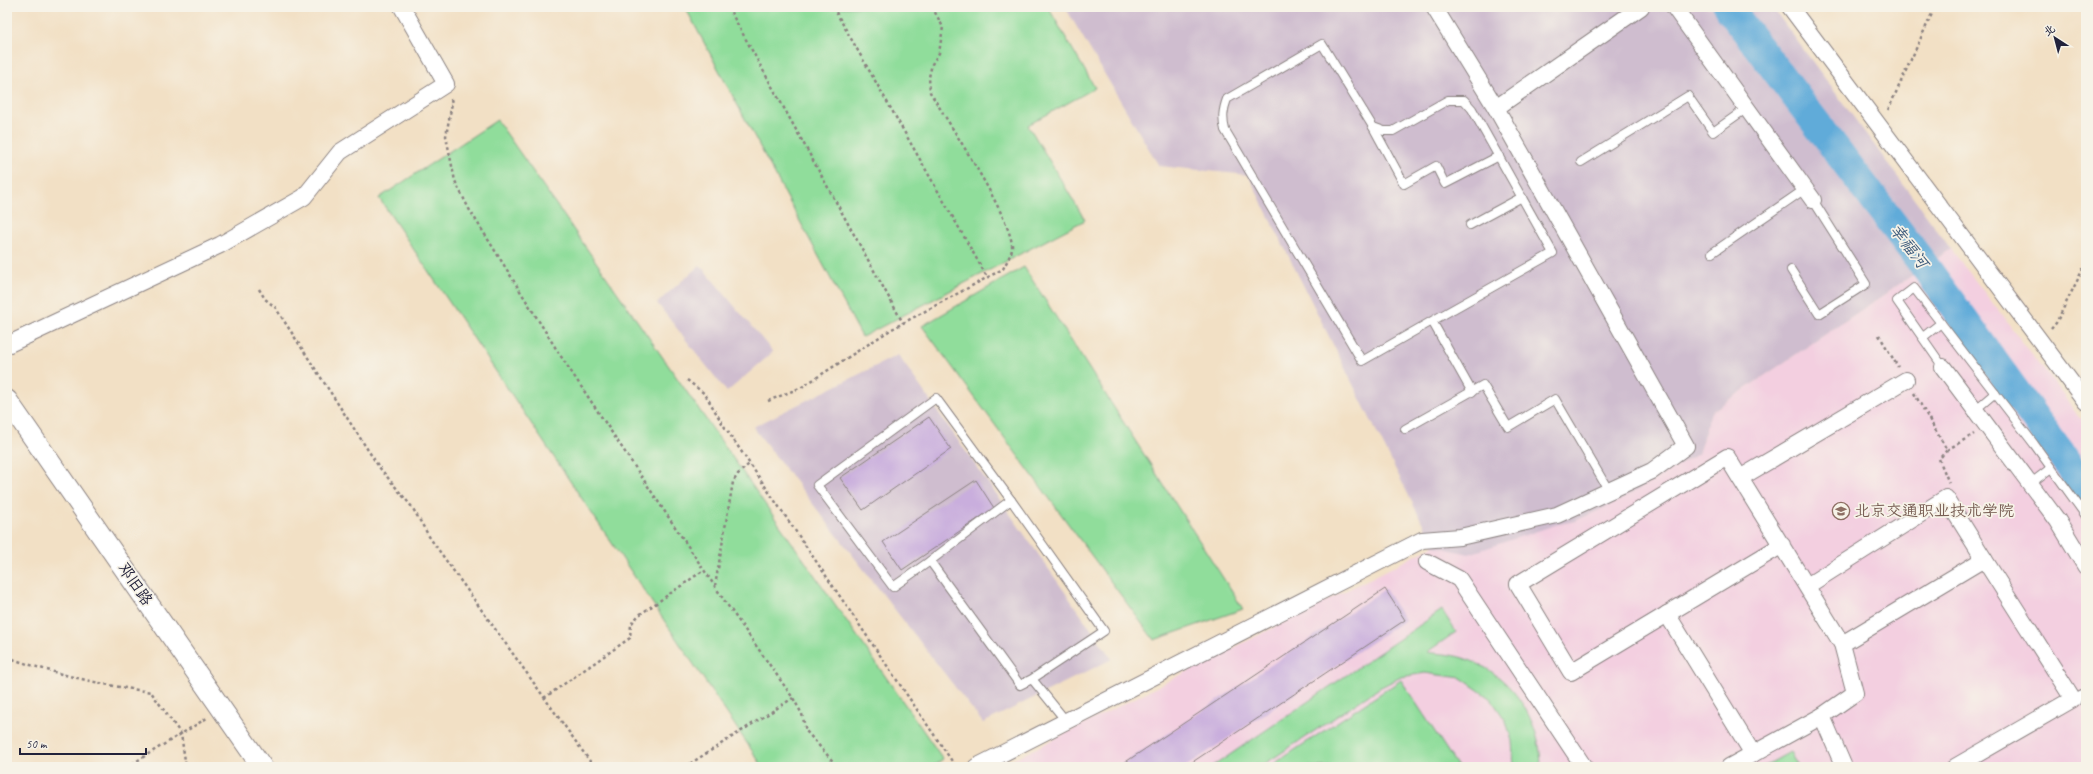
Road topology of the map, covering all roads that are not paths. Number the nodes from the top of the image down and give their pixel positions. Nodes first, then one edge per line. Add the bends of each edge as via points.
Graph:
1 (402, 7) edge
2 (1434, 7) edge
3 (1641, 7) edge
4 (1674, 7) edge
5 (1790, 7) edge
6 (1496, 108) junction
7 (1747, 108) junction
8 (1373, 127) junction
9 (1499, 156) junction
10 (1581, 162) dead end
11 (1809, 195) junction
12 (1522, 197) junction
13 (1470, 225) dead end
14 (1712, 253) dead end
15 (1791, 270) dead end
16 (1432, 321) junction
17 (1942, 323) junction
18 (1923, 337) junction
19 (7, 345) edge
20 (1943, 367) joint
21 (1906, 380) road end
22 (1472, 392) junction
23 (1995, 393) junction
24 (7, 400) edge
25 (2086, 402) edge
26 (1975, 410) junction
27 (1405, 429) dead end
28 (2051, 468) junction
29 (1740, 478) junction
30 (2030, 484) junction
31 (1609, 491) junction
32 (1011, 500) junction
33 (2086, 516) edge
34 (1782, 545) junction
35 (2084, 558) edge
36 (1984, 559) junction
37 (930, 560) junction
38 (1427, 562) dead end
39 (1807, 586) junction
40 (1667, 614) junction
41 (1842, 644) junction
42 (1032, 679) junction
43 (2080, 695) edge
44 (1822, 716) junction
45 (1066, 722) junction
46 (1753, 754) junction
47 (262, 767) edge
48 (976, 767) edge
49 (1584, 767) edge
50 (1729, 767) edge
51 (1844, 767) edge
52 (1955, 767) edge

1 - 19 street via 446,84 340,152 304,197 220,245
2 - 6 street
3 - 6 street
4 - 7 street
5 - 25 street
6 - 31 street via 1686,446 1652,471
7 - 10 lane via 1713,132 1688,96
7 - 11 street
8 - 9 lane via 1393,131 1448,100 1464,100
8 - 9 lane via 1404,184 1436,166 1445,184
8 - 16 lane via 1322,44 1227,99 1222,119 1225,130 1362,362
9 - 12 lane
11 - 14 lane
11 - 15 lane via 1866,284 1819,314
12 - 13 lane
12 - 16 lane via 1553,253
16 - 22 lane
17 - 18 lane
17 - 18 lane via 1914,288 1898,301
17 - 23 lane
18 - 20 lane
20 - 26 street
21 - 29 street
22 - 27 lane
22 - 31 lane via 1483,385 1508,427 1555,399
23 - 26 lane
23 - 28 lane
24 - 47 street, 邓旧路
26 - 30 street
28 - 30 lane
28 - 33 lane
29 - 34 street
29 - 40 street via 1727,457 1518,584 1571,672
30 - 35 street
31 - 45 street via 1557,515 1460,536 1422,540
32 - 37 lane
32 - 37 lane via 936,398 818,485 893,587
32 - 42 lane via 1104,632
34 - 39 street
34 - 40 street
36 - 39 street via 1946,498
36 - 41 street
36 - 43 street
37 - 42 lane via 1020,685
38 - 49 street via 1459,579
39 - 41 street
40 - 46 street
41 - 44 street via 1855,693
42 - 45 lane
43 - 52 street
44 - 46 street
44 - 51 street
45 - 48 street
46 - 50 street

